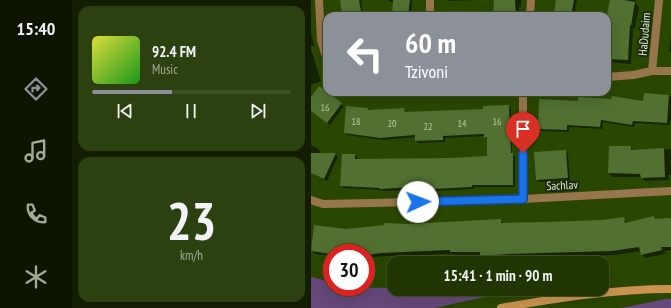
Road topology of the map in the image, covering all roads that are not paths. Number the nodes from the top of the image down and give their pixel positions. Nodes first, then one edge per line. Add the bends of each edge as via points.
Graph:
1 (319, 0) edge
2 (431, 0) edge
3 (531, 0) edge
4 (659, 0) edge
5 (430, 12) edge
6 (530, 12) edge
7 (323, 47) edge
8 (652, 71) junction
9 (671, 71) edge
10 (611, 77) edge
11 (523, 96) edge
12 (671, 191) edge
13 (523, 199) junction
14 (311, 200) edge
15 (671, 289) edge
16 (501, 308) edge

1 - 7 street
2 - 5 street
3 - 6 street
4 - 8 street, HaDudaim
8 - 9 street, HaDudaim
8 - 10 street, HaDudaim
11 - 13 street
12 - 13 street, Sachlav
13 - 14 street, Sachlav via 323,204
15 - 16 main road via 563,297

